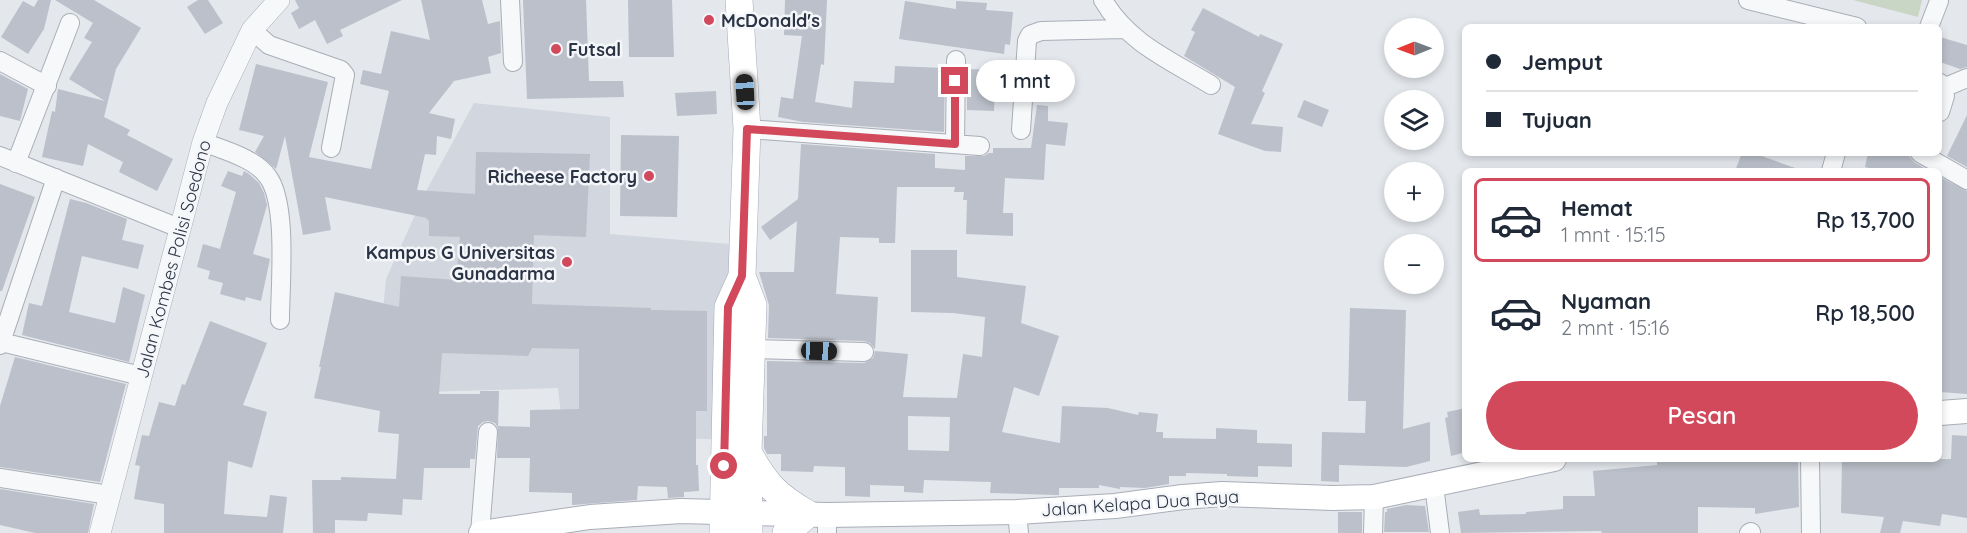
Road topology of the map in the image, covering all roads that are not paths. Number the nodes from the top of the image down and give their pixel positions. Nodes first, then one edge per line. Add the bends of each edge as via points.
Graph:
1 (279, 0) edge
2 (510, 0) edge
3 (739, 0) edge
4 (1103, 0) edge
5 (1748, 0) edge
6 (1938, 1) edge
7 (70, 23) dead end
8 (1845, 24) edge
9 (1930, 24) edge
10 (1124, 29) junction
11 (252, 30) junction
12 (956, 60) dead end
13 (0, 61) edge
14 (513, 62) dead end
15 (1967, 78) edge
16 (1211, 85) dead end
17 (1942, 85) edge
18 (47, 86) junction
19 (1942, 88) edge
20 (1942, 108) edge
21 (747, 129) junction
22 (1021, 130) dead end
23 (203, 142) junction
24 (955, 144) junction
25 (980, 146) dead end
26 (331, 148) dead end
27 (1925, 156) edge
28 (8, 159) edge
29 (56, 178) junction
30 (1967, 180) edge
31 (179, 228) junction
32 (742, 276) junction
33 (8, 293) edge
34 (280, 320) dead end
35 (1, 344) edge
36 (751, 349) junction
37 (864, 352) dead end
38 (141, 376) junction
39 (1967, 411) edge
40 (1942, 413) edge
41 (488, 432) dead end
42 (748, 452) junction
43 (1540, 462) edge
44 (1810, 462) edge
45 (0, 478) edge
46 (1434, 485) junction
47 (109, 495) junction
48 (1374, 497) junction
49 (820, 521) edge
50 (736, 522) edge
51 (1018, 522) edge
52 (100, 533) edge
53 (480, 533) edge
54 (786, 533) edge
55 (1373, 533) edge
56 (1440, 533) edge
57 (1811, 533) edge

1 - 11 street, Jalan Kombes Polisi Soedono
2 - 14 street
3 - 21 main road
4 - 10 street
5 - 8 street
6 - 9 street
7 - 18 street
10 - 16 street
10 - 22 street via 1041,31 1030,35
11 - 23 street, Jalan Kombes Polisi Soedono
11 - 26 street via 269,45 341,70 345,75
12 - 24 street
13 - 18 street
15 - 17 street
18 - 28 street
19 - 20 street
21 - 24 street
21 - 32 main road
23 - 31 street, Jalan Kombes Polisi Soedono
23 - 34 street via 241,158 269,177 279,213
24 - 25 street
27 - 30 street
28 - 29 street
29 - 31 street
29 - 33 street
31 - 38 street, Jalan Kombes Polisi Soedono
32 - 36 main road via 753,305
32 - 50 main road via 728,307
33 - 35 street
35 - 38 street
36 - 37 street
36 - 42 main road
38 - 47 street, Jalan Kombes Polisi Soedono
39 - 40 main road
41 - 53 street
42 - 49 main road via 762,478 782,499
42 - 50 main road
43 - 46 main road, Jalan Kelapa Dua Raya
44 - 57 street
45 - 47 street
46 - 48 main road, Jalan Kelapa Dua Raya
46 - 56 street
47 - 52 street, Jalan Kombes Polisi Soedono
48 - 51 main road, Jalan Kelapa Dua Raya via 1222,494
48 - 55 street
49 - 50 main road, Jalan Kelapa Dua Raya
49 - 51 main road, Jalan Kelapa Dua Raya
49 - 54 main road
50 - 53 main road, Jalan Kelapa Dua Raya via 681,511 590,517

